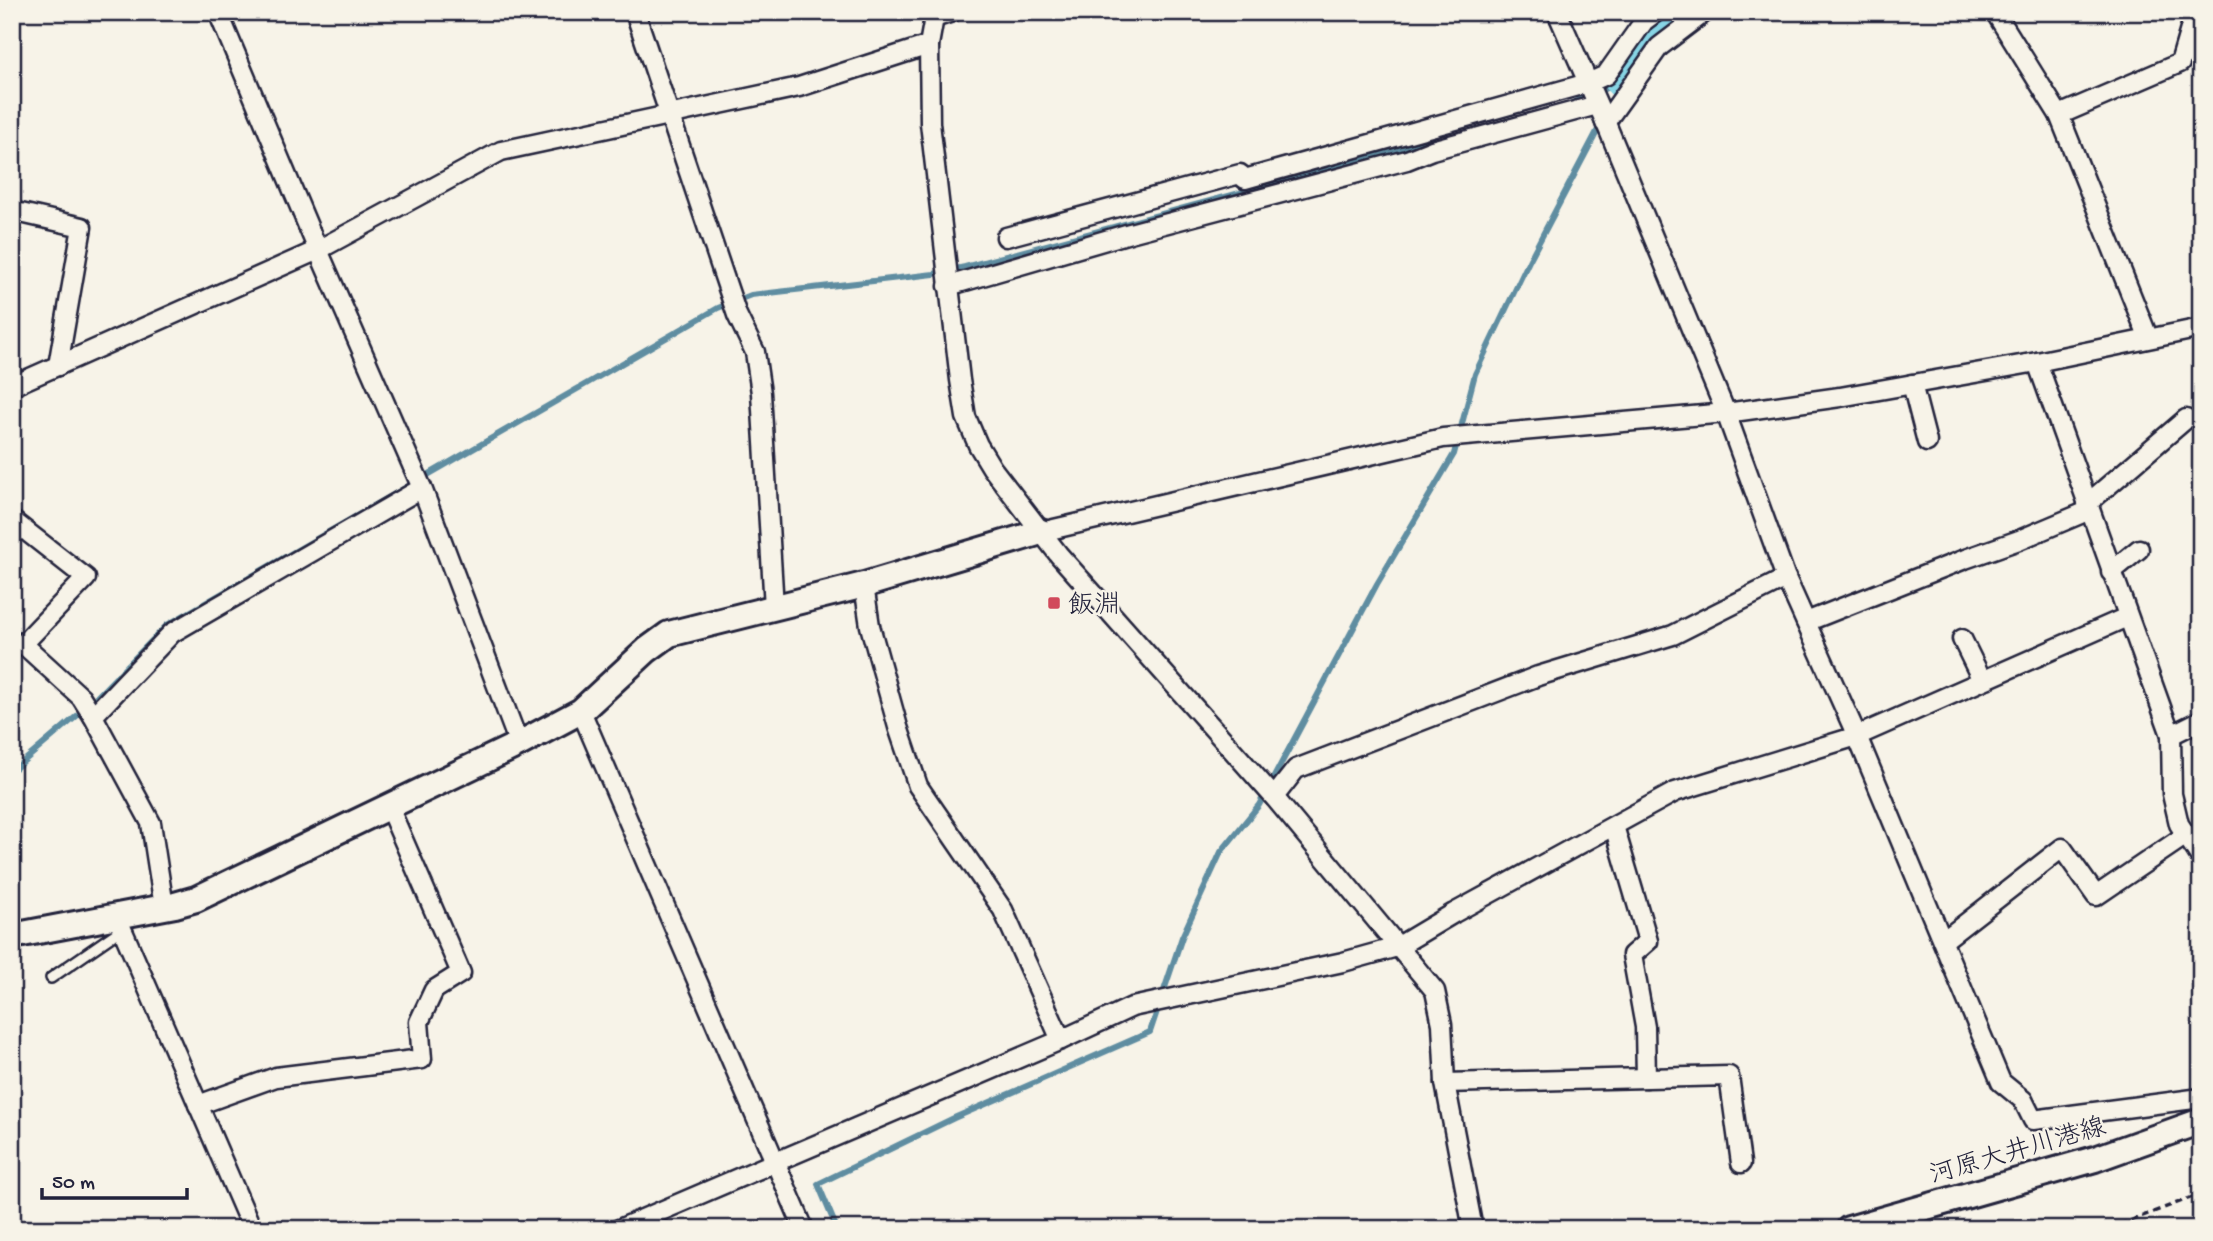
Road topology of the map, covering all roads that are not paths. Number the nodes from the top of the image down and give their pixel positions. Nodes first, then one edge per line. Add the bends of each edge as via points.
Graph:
1 (218, 12) edge
2 (635, 12) edge
3 (952, 12) edge
4 (1557, 12) edge
5 (1656, 12) edge
6 (1705, 12) edge
7 (1995, 12) edge
8 (2195, 13) edge
9 (2201, 14) edge
10 (934, 15) edge
11 (929, 45) junction
12 (1588, 84) junction
13 (1601, 112) junction
14 (2059, 115) junction
15 (670, 116) junction
16 (12, 211) edge
17 (1006, 237) dead end
18 (317, 250) junction
19 (948, 285) junction
20 (2201, 328) edge
21 (2148, 337) junction
22 (2037, 362) junction
23 (58, 366) junction
24 (1913, 384) junction
25 (12, 386) edge
26 (1726, 413) junction
27 (2186, 419) dead end
28 (1927, 442) dead end
29 (421, 487) junction
30 (2088, 507) junction
31 (12, 520) edge
32 (1041, 532) junction
33 (2140, 549) dead end
34 (2111, 572) junction
35 (1786, 578) junction
36 (864, 586) junction
37 (774, 607) junction
38 (2127, 617) junction
39 (1806, 622) junction
40 (1962, 639) dead end
41 (1982, 680) junction
42 (581, 711) junction
43 (93, 715) junction
44 (2201, 720) edge
45 (2171, 735) junction
46 (1857, 736) junction
47 (520, 744) junction
48 (1268, 790) junction
49 (389, 807) junction
50 (1614, 826) junction
51 (2186, 835) junction
52 (2201, 858) edge
53 (164, 907) junction
54 (119, 922) junction
55 (12, 936) edge
56 (1942, 941) junction
57 (1397, 947) junction
58 (51, 978) dead end
59 (1061, 1040) junction
60 (1646, 1078) junction
61 (1445, 1083) junction
62 (2201, 1098) edge
63 (198, 1105) junction
64 (2201, 1121) edge
65 (776, 1161) junction
66 (1741, 1163) dead end
67 (252, 1229) edge
68 (620, 1229) edge
69 (804, 1229) edge
70 (1473, 1229) edge
71 (1849, 1229) edge

1 - 18 street
2 - 15 street
3 - 10 street
4 - 12 street
5 - 12 street via 1644,21 1606,75
6 - 13 street via 1659,47
7 - 14 street
8 - 9 street
8 - 14 street via 2180,64
10 - 11 street
11 - 15 street via 799,87
11 - 19 street via 930,123
12 - 13 street
12 - 17 street via 1245,178 1240,174
13 - 19 street via 1432,150
13 - 26 street
14 - 21 street
15 - 18 street via 501,151
15 - 37 street via 737,314 755,352
16 - 23 street via 82,227
18 - 23 street
18 - 29 street
19 - 32 street via 966,417 992,468
20 - 21 street
21 - 22 street
22 - 24 street
22 - 30 street
23 - 25 street
24 - 26 street
24 - 28 street
26 - 32 street via 1445,438
26 - 35 street
27 - 30 street
29 - 43 street via 172,633
29 - 47 street
30 - 34 street
30 - 39 street via 2020,540
31 - 43 street via 86,578 23,645 81,697
32 - 36 street
32 - 48 street
33 - 34 street
34 - 38 street
35 - 39 street
35 - 48 street via 1673,635 1538,676 1296,769
36 - 37 street
36 - 59 street via 870,626 918,786 1003,910
37 - 42 street via 669,634
38 - 41 street
38 - 45 street
39 - 46 street
40 - 41 street
41 - 46 street
42 - 47 street
42 - 65 street
43 - 53 street via 151,823
44 - 45 street
45 - 51 street via 2172,794
46 - 50 street via 1675,792
46 - 56 street
47 - 49 street
48 - 57 street
49 - 53 street via 196,899
49 - 63 street via 461,973 434,990 419,1022 422,1059 276,1077
50 - 57 street
50 - 60 street via 1648,941 1632,955 1645,1027
51 - 52 street
51 - 56 street via 2096,896 2062,848
53 - 54 street
54 - 55 street
54 - 58 lane
54 - 63 street
56 - 62 street via 2001,1082 2023,1100 2033,1120
57 - 59 street via 1140,1005
57 - 61 street via 1435,991
59 - 65 street
60 - 61 street
60 - 66 street via 1729,1076
61 - 70 street
63 - 67 street
64 - 71 street, 河原大井川港線 via 2095,1159
65 - 68 street
65 - 69 street

